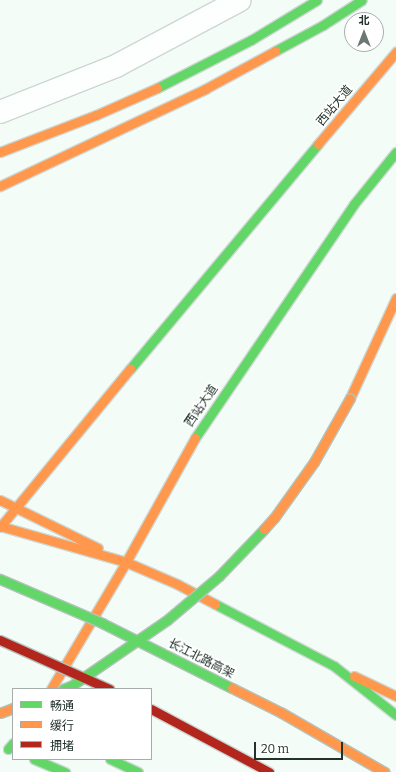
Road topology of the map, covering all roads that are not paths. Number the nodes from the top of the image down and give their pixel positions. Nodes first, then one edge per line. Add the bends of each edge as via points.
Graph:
1 (240, 0) edge
2 (317, 0) edge
3 (362, 0) edge
4 (396, 52) edge
5 (0, 112) edge
6 (0, 152) edge
7 (396, 152) edge
8 (0, 186) edge
9 (396, 298) edge
10 (0, 500) edge
11 (16, 507) junction
12 (0, 526) edge
13 (126, 562) junction
14 (0, 579) edge
15 (0, 640) edge
16 (334, 666) junction
17 (52, 688) edge
18 (66, 688) edge
19 (107, 688) edge
20 (396, 696) edge
21 (0, 703) edge
22 (12, 709) edge
23 (12, 710) edge
24 (152, 711) edge
25 (0, 714) edge
26 (396, 715) edge
27 (36, 760) edge
28 (112, 760) edge
29 (65, 772) edge
30 (138, 772) edge
31 (269, 772) edge
32 (384, 772) edge

1 - 5 street via 116,66
2 - 6 main road via 251,40 176,80 96,115
3 - 8 main road via 322,25 204,89
4 - 11 main road, 西站大道
7 - 13 main road, 西站大道 via 354,204 191,444
9 - 18 main road, bridge via 350,398 314,462 274,518 219,576 167,620
10 - 11 main road
11 - 12 main road, 西站大道
11 - 13 main road
12 - 13 main road
13 - 16 main road via 177,584
13 - 17 main road, 西站大道
14 - 32 main road, 长江北路高架, bridge via 102,623 276,709
15 - 19 main road, bridge
16 - 20 main road
16 - 26 main road
21 - 22 main road
23 - 25 main road, bridge
24 - 31 main road
27 - 29 main road
28 - 30 main road

